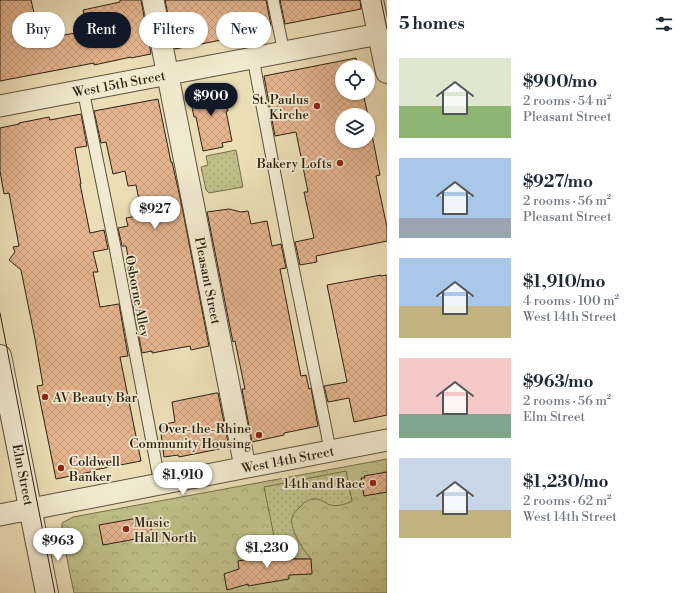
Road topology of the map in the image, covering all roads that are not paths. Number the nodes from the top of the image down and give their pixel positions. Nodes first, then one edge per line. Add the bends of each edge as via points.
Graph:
1 (153, 0) edge
2 (273, 0) edge
3 (372, 0) edge
4 (379, 34) junction
5 (284, 53) junction
6 (253, 58) junction
7 (387, 72) edge
8 (167, 74) junction
9 (83, 90) junction
10 (0, 106) edge
11 (0, 356) edge
12 (4, 398) edge
13 (387, 440) edge
14 (330, 451) junction
15 (246, 467) junction
16 (160, 484) junction
17 (30, 509) junction
18 (0, 515) edge
19 (47, 593) edge

1 - 8 street, Pleasant Street
2 - 5 lane
3 - 4 street
4 - 5 street, West 15th Street
4 - 7 street
5 - 6 street, West 15th Street
6 - 8 street, West 15th Street
6 - 14 lane
8 - 9 street, West 15th Street
8 - 15 street, Pleasant Street
9 - 10 street, West 15th Street
9 - 16 lane, Osborne Alley
11 - 12 street, Elm Street
12 - 17 street, Elm Street
13 - 14 street, West 14th Street
14 - 15 street, West 14th Street
15 - 16 street, West 14th Street
16 - 17 street, West 14th Street
17 - 18 street, West 14th Street
17 - 19 street, Elm Street

